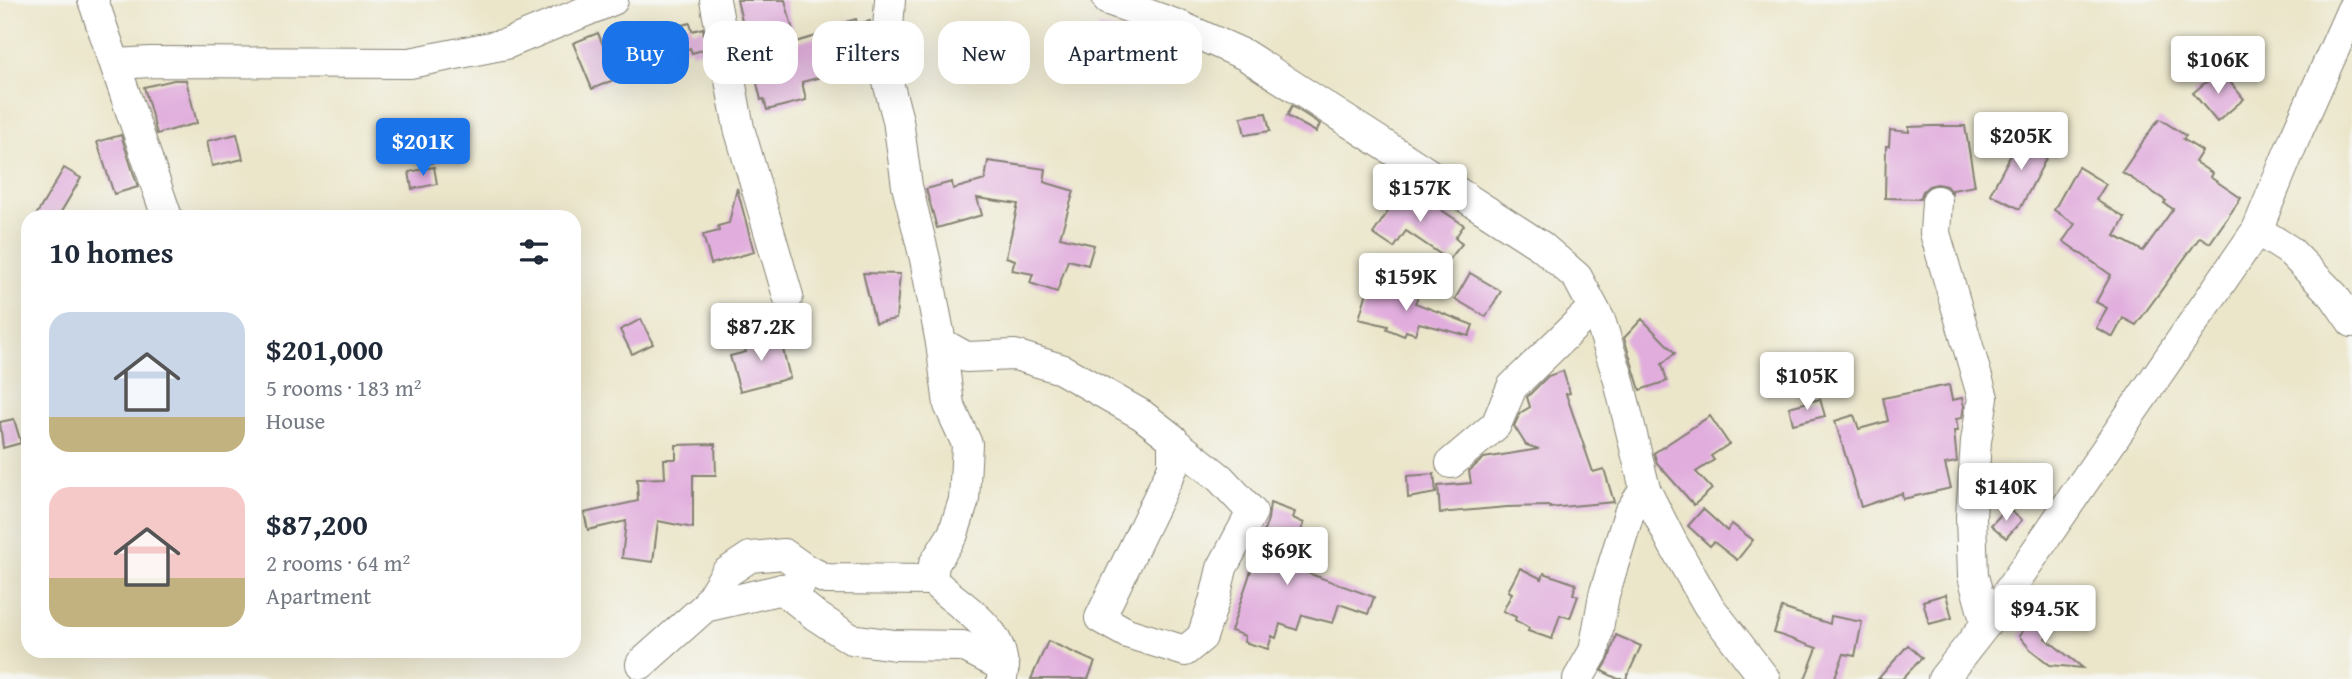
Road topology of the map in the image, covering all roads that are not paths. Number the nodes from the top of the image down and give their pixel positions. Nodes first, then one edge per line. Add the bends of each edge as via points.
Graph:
1 (93, 0) edge
2 (613, 0) edge
3 (715, 0) edge
4 (890, 0) edge
5 (1108, 0) edge
6 (2352, 9) edge
7 (116, 64) junction
8 (1937, 201) dead end
9 (165, 210) edge
10 (2258, 230) junction
11 (788, 296) dead end
12 (1593, 308) junction
13 (2352, 322) edge
14 (941, 343) junction
15 (1173, 441) junction
16 (1451, 463) dead end
17 (1645, 489) junction
18 (826, 579) junction
19 (932, 580) junction
20 (782, 589) junction
21 (705, 607) junction
22 (1986, 624) junction
23 (641, 664) dead end
24 (1003, 673) edge
25 (1578, 679) edge
26 (1765, 679) edge
27 (1943, 679) edge

1 - 7 street
2 - 7 street via 506,44 410,63
3 - 11 street via 739,128
4 - 14 street via 885,71
5 - 12 street via 1245,55 1541,246 1577,278
6 - 10 street
7 - 9 street
8 - 22 street via 1935,233 1983,398 1971,517 1973,576
10 - 13 street via 2290,251 2334,296
10 - 22 street
12 - 16 street via 1512,387 1496,425
12 - 17 street via 1618,377
14 - 15 street via 966,357 1015,355 1061,369 1142,415
14 - 19 street via 948,405 967,444 964,500 953,534 934,564
15 - 15 street via 1173,467 1100,618 1127,633 1185,651 1202,637 1222,568 1252,512 1220,478
17 - 25 street via 1629,513 1604,595 1594,651
17 - 26 street via 1708,606
18 - 19 street
18 - 20 street
18 - 21 street via 783,554 750,557 726,573
19 - 24 street via 982,620 995,641
20 - 21 street
20 - 24 street via 851,639 962,646
21 - 23 street
22 - 27 street

